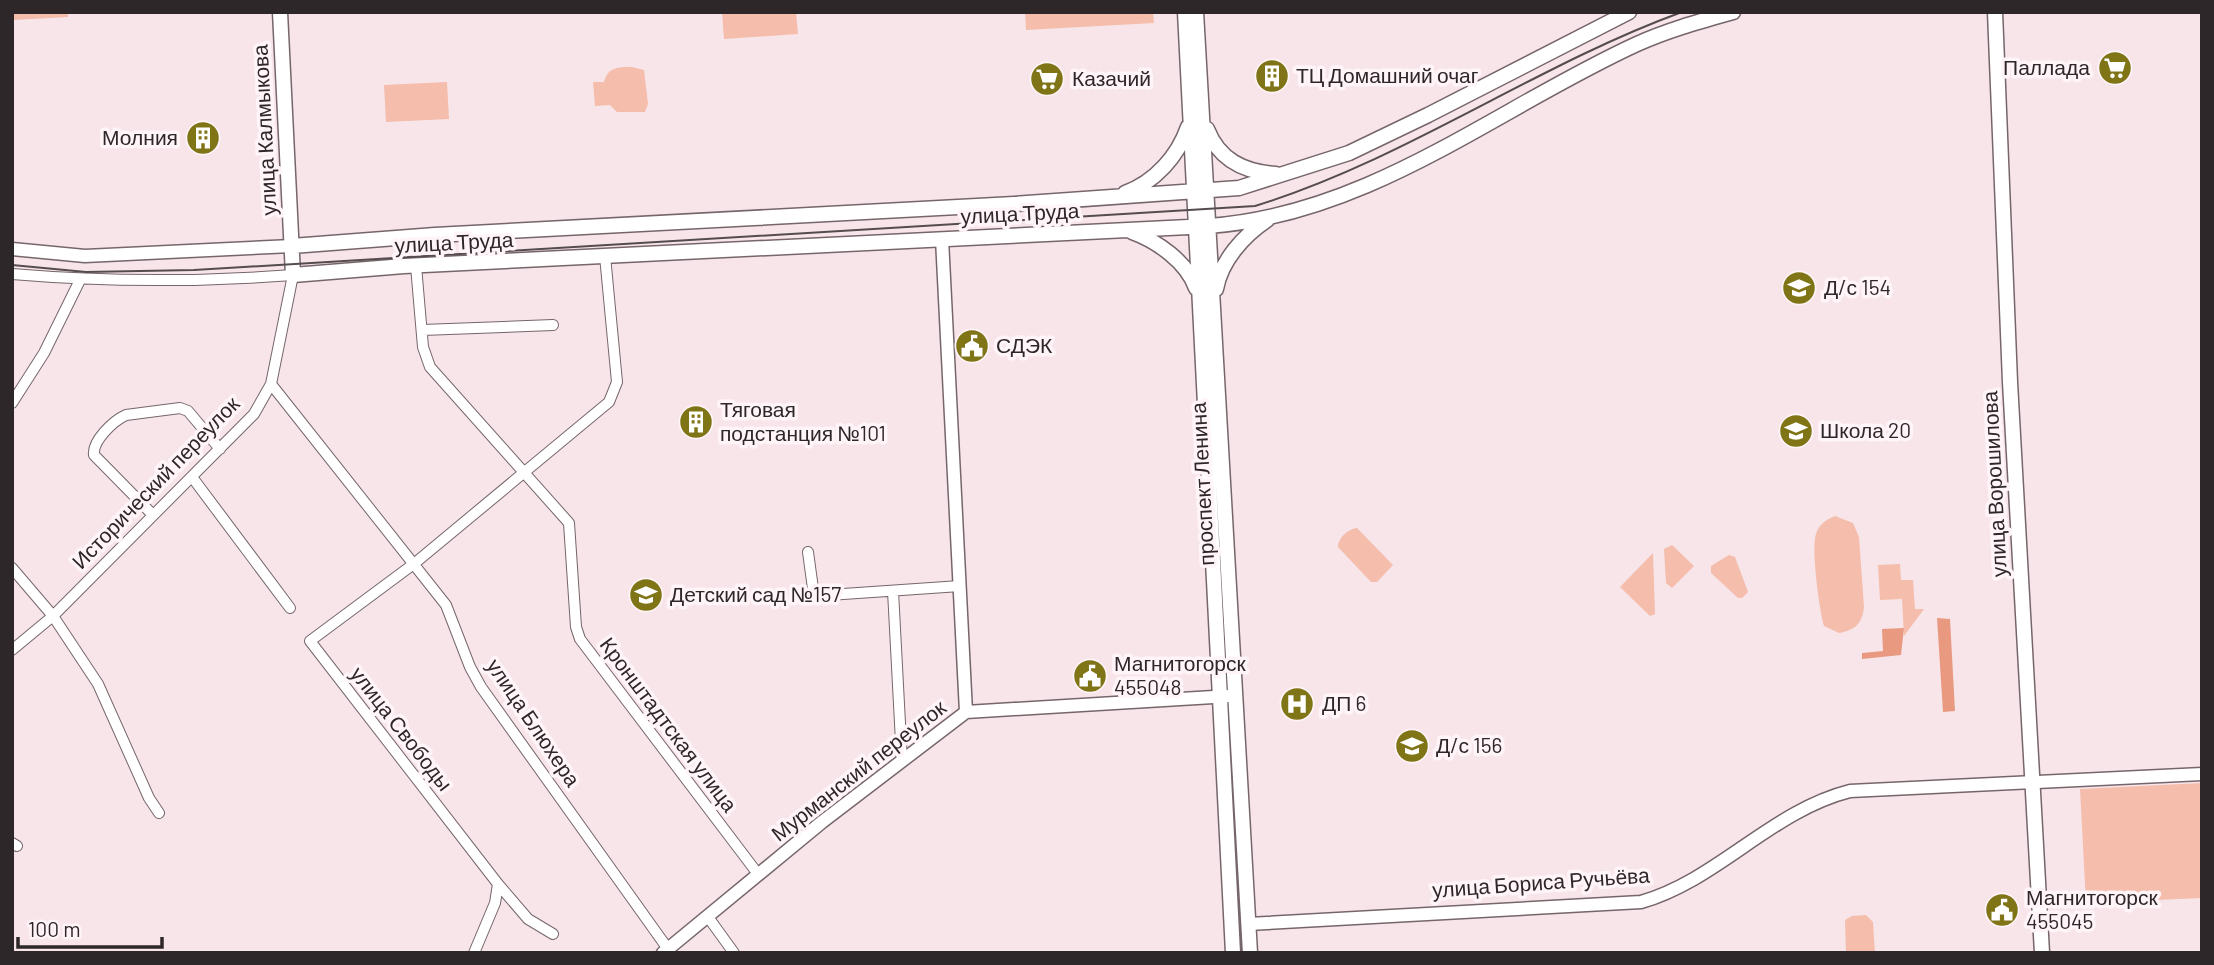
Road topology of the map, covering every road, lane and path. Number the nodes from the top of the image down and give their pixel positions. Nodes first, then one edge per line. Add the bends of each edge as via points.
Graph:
1 (280, 12) edge
2 (1185, 12) edge
3 (1196, 12) edge
4 (1629, 12) edge
5 (1733, 12) edge
6 (1995, 12) edge
7 (1197, 118) junction
8 (1284, 174) junction
9 (1200, 191) junction
10 (1113, 198) junction
11 (1270, 218) junction
12 (1202, 226) junction
13 (1124, 229) junction
14 (943, 239) junction
15 (292, 246) junction
16 (12, 249) edge
17 (605, 256) junction
18 (416, 266) junction
19 (12, 274) edge
20 (293, 275) junction
21 (80, 280) junction
22 (1207, 303) junction
23 (553, 325) dead end
24 (422, 330) junction
25 (271, 384) junction
26 (12, 403) edge
27 (220, 449) junction
28 (525, 471) junction
29 (191, 477) junction
30 (152, 514) junction
31 (808, 552) dead end
32 (415, 562) junction
33 (12, 568) edge
34 (960, 586) junction
35 (893, 591) junction
36 (290, 608) dead end
37 (53, 616) junction
38 (12, 650) edge
39 (1237, 695) junction
40 (1221, 696) junction
41 (966, 712) junction
42 (902, 761) junction
43 (2202, 774) edge
44 (2032, 782) junction
45 (159, 813) dead end
46 (758, 874) junction
47 (498, 884) junction
48 (708, 917) junction
49 (1248, 924) junction
50 (1231, 925) junction
51 (553, 933) dead end
52 (666, 951) edge
53 (474, 953) edge
54 (734, 953) edge
55 (1233, 953) edge
56 (1250, 953) edge
57 (2042, 953) edge

1 - 15 main road, улица Калмыкова
2 - 7 main road, проспект Ленина
3 - 7 main road, проспект Ленина
4 - 8 main road, улица Труда via 1429,116 1349,153
5 - 11 main road, улица Труда via 1638,43 1455,144 1355,192
6 - 44 main road, улица Ворошилова
7 - 8 main road via 1237,165 1252,172
7 - 9 main road, проспект Ленина
7 - 10 main road via 1158,173 1141,187
8 - 9 main road, улица Труда via 1239,188
9 - 10 main road, улица Труда
9 - 12 main road, проспект Ленина
10 - 15 main road, улица Труда
11 - 12 main road, улица Труда
11 - 22 main road via 1234,251
12 - 13 main road, улица Труда
12 - 22 main road, проспект Ленина
13 - 14 main road, улица Труда
13 - 22 main road via 1145,236 1181,265
14 - 17 main road, улица Труда
14 - 34 street
15 - 16 street, улица Труда via 85,256
15 - 20 main road
17 - 18 main road, улица Труда
17 - 28 street via 617,382 614,393 603,409
18 - 20 main road, улица Труда
18 - 24 street, Кронштадтская улица
19 - 21 street
20 - 21 street
20 - 25 street, Исторический переулок
21 - 26 street via 44,354
22 - 39 main road, проспект Ленина
22 - 40 main road, проспект Ленина
23 - 24 street
24 - 28 street, Кронштадтская улица via 423,347 436,375
25 - 27 street, Исторический переулок via 249,420
25 - 32 street, улица Блюхера
27 - 29 street, Исторический переулок
27 - 30 street via 188,411 180,408 118,419 96,442 94,455
28 - 32 street
28 - 46 street, Кронштадтская улица via 569,523 576,627 589,654
29 - 30 street, Исторический переулок
29 - 36 street
30 - 37 street, Исторический переулок
31 - 35 street via 814,596
32 - 47 street, улица Свободы via 310,640
32 - 52 street, улица Блюхера via 446,605 481,687
33 - 37 street
34 - 35 street
34 - 41 street
35 - 42 street
37 - 38 street, Исторический переулок
37 - 45 street via 98,684
39 - 40 street, Мурманский переулок
39 - 49 main road, проспект Ленина
40 - 41 street, Мурманский переулок
40 - 50 main road, проспект Ленина
41 - 42 street, Мурманский переулок
42 - 46 street, Мурманский переулок
43 - 44 street, улица Бориса Ручьёва
44 - 49 street, улица Бориса Ручьёва via 1850,791 1826,797 1798,810 1685,885 1641,902
44 - 57 main road, улица Ворошилова
46 - 48 street, Мурманский переулок
47 - 51 street, улица Свободы via 528,919
47 - 53 street
48 - 52 street, Мурманский переулок
48 - 54 street
49 - 50 main road, улица Бориса Ручьёва
49 - 56 main road, проспект Ленина
50 - 55 main road, проспект Ленина

